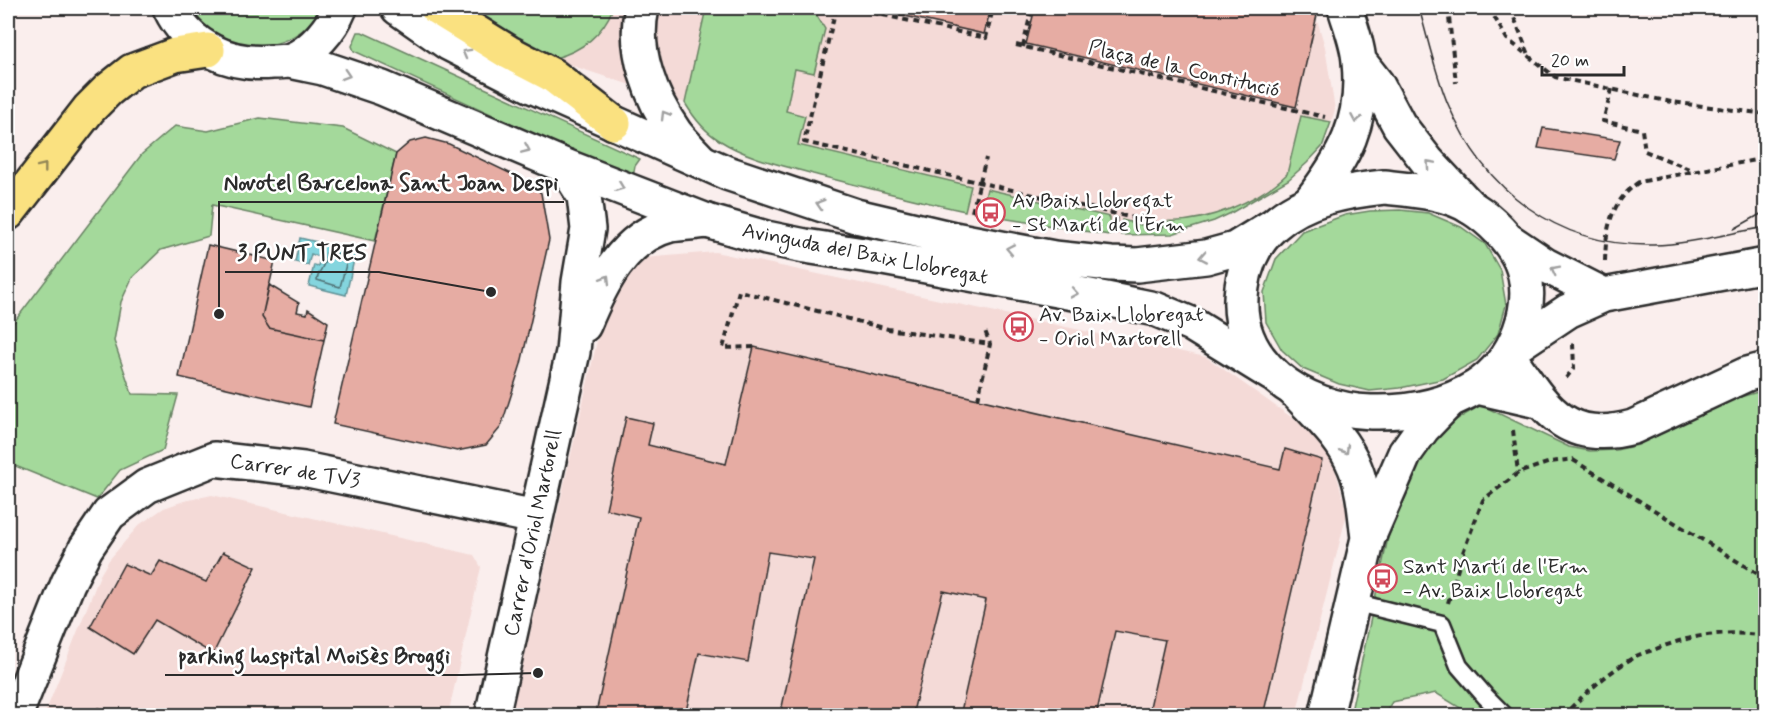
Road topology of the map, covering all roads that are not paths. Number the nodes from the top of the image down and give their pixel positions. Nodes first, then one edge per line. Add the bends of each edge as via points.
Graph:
1 (170, 8) edge
2 (340, 8) edge
3 (398, 8) edge
4 (437, 8) edge
5 (642, 8) edge
6 (1345, 8) edge
7 (208, 50) junction
8 (289, 61) junction
9 (1359, 61) junction
10 (614, 123) junction
11 (701, 161) junction
12 (566, 166) junction
13 (1309, 203) junction
14 (1470, 207) junction
15 (8, 213) edge
16 (707, 221) junction
17 (1274, 225) junction
18 (1508, 240) junction
19 (1766, 265) edge
20 (1604, 295) junction
21 (1511, 351) junction
22 (573, 352) junction
23 (1766, 369) edge
24 (1283, 382) junction
25 (1463, 394) junction
26 (1542, 402) junction
27 (536, 517) junction
28 (1368, 538) junction
29 (1353, 602) junction
30 (15, 716) edge
31 (492, 716) edge
32 (1326, 716) edge
33 (1505, 716) edge

1 - 7 street, Avinguda del Baix Llobregat via 186,33
2 - 8 street via 318,40
10 -> 3 street, Avinguda del Baix Llobregat via 488,65
4 - 10 highway via 552,75
11 -> 5 street via 677,135 648,80 639,40
6 - 9 street
7 - 8 street, Avinguda del Baix Llobregat via 233,60
15 -> 7 highway via 108,90 132,71 175,55
8 -> 12 street, Avinguda del Baix Llobregat via 382,88
9 -> 13 street via 1359,98 1346,151
14 -> 9 street via 1399,125 1377,84
10 - 11 street, Avinguda del Baix Llobregat
17 -> 11 street, Avinguda del Baix Llobregat via 1235,249 1206,257 1137,265 1085,261 954,239 856,216
12 -> 16 street, Avinguda del Baix Llobregat
12 - 22 street, Carrer d'Oriol Martorell via 584,196 588,229
13 - 14 street via 1355,190 1384,187 1441,195
13 - 17 street
14 - 18 street
22 -> 16 street, Carrer d'Oriol Martorell via 597,295 631,246 670,225
16 -> 24 street, Avinguda del Baix Llobregat via 805,246 1155,309 1191,324
17 - 24 street via 1255,246 1244,271 1240,299 1243,326 1254,351
20 -> 18 street via 1545,265
18 - 21 street via 1521,262 1526,291 1524,319
19 - 20 street
20 - 21 street via 1568,311
21 - 25 street via 1498,368
21 - 26 street
22 - 27 street, Carrer d'Oriol Martorell
23 - 26 street via 1746,374 1633,427 1614,432 1589,431 1568,424
24 - 25 street via 1317,401 1370,412 1426,407
24 -> 28 street via 1348,453 1362,495
25 - 26 street
25 - 28 street via 1423,428 1405,453
27 - 30 street, Carrer de TV3 via 303,469 214,459 147,486 109,514 68,584
27 - 31 street, Carrer d'Oriol Martorell
28 - 29 street
29 - 32 street
29 - 33 lane via 1442,624 1459,666

